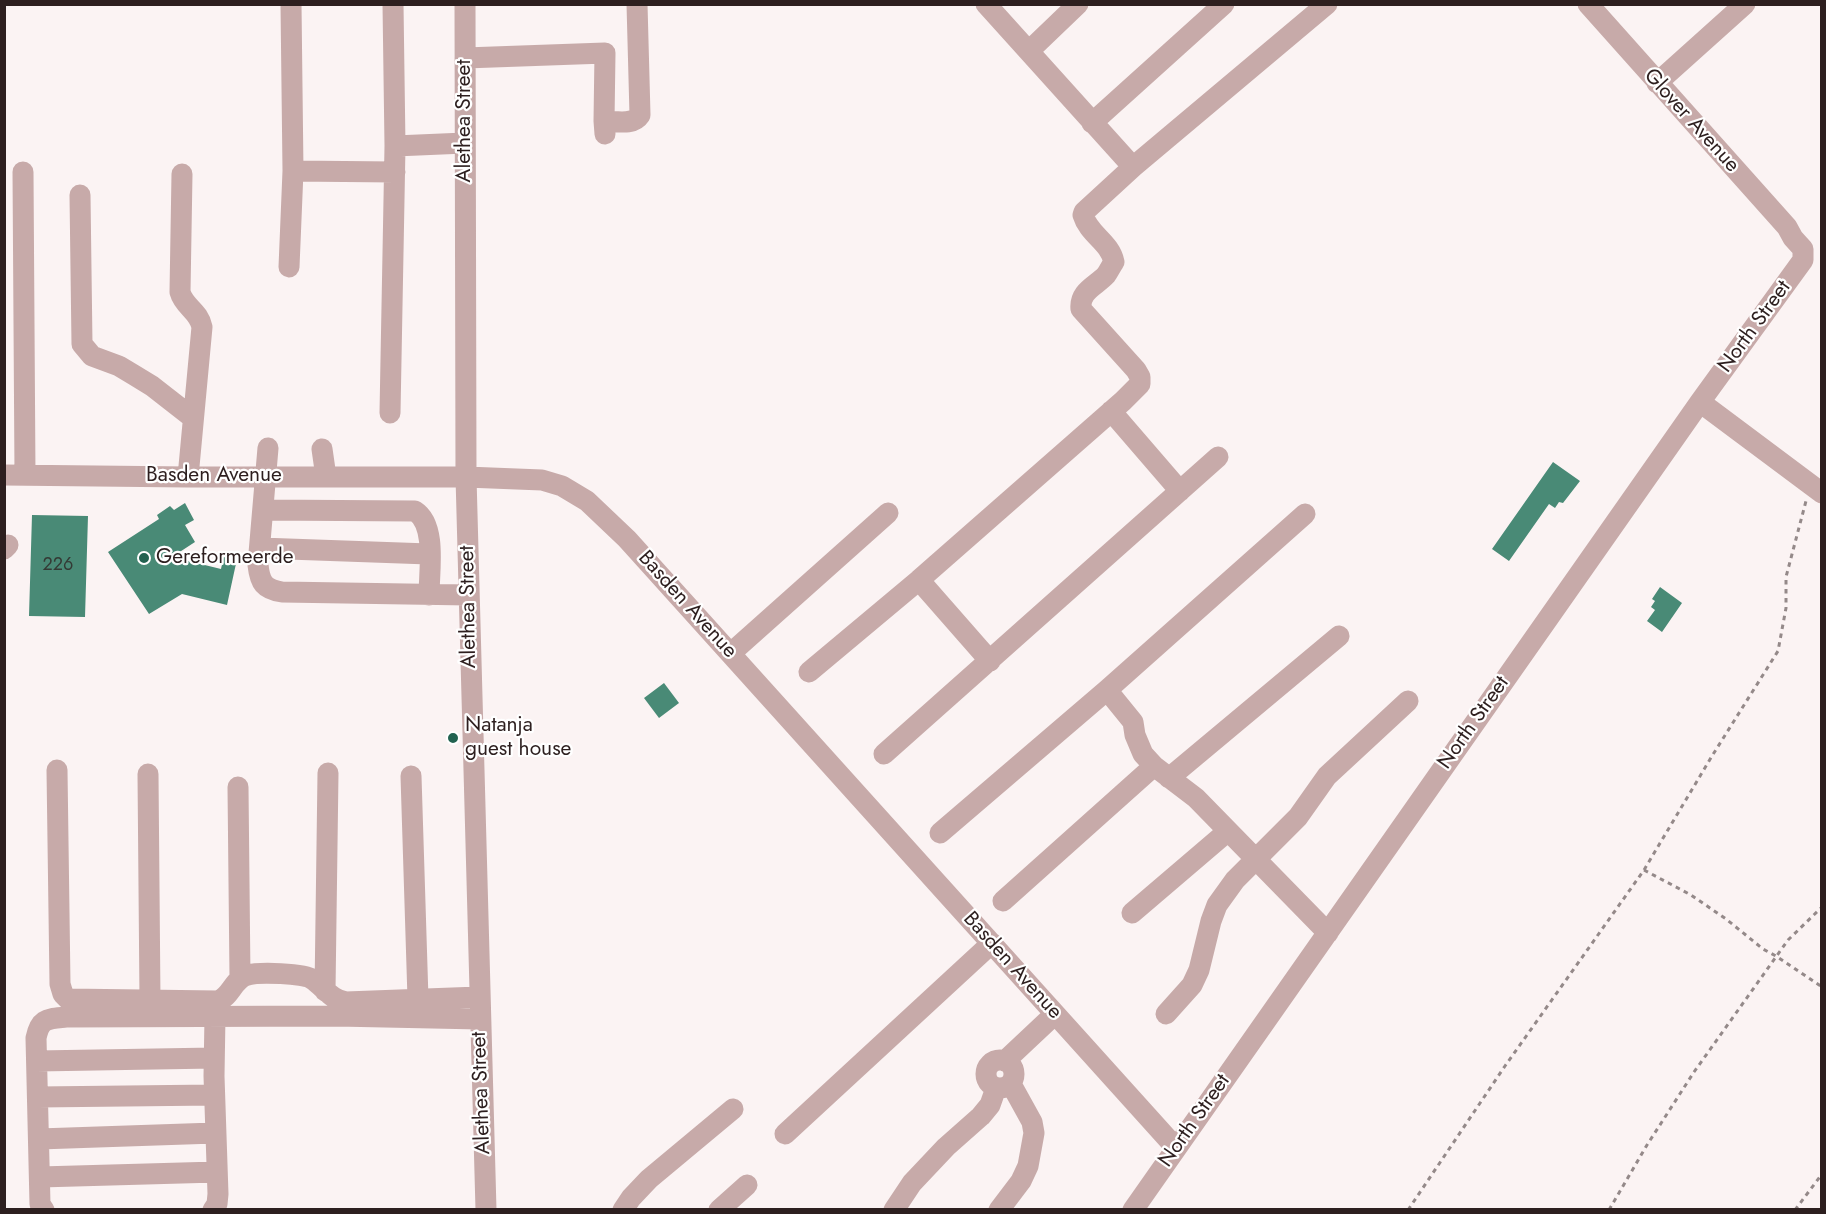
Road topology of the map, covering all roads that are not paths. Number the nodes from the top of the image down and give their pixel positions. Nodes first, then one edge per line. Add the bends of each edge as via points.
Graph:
1 (291, 4) edge
2 (393, 4) edge
3 (465, 4) edge
4 (637, 4) edge
5 (1077, 4) edge
6 (1224, 4) edge
7 (1327, 4) edge
8 (1588, 4) edge
9 (1745, 4) edge
10 (990, 6) edge
11 (638, 51) junction
12 (1029, 51) junction
13 (605, 53) junction
14 (465, 58) junction
15 (1657, 83) junction
16 (1092, 123) junction
17 (465, 143) junction
18 (395, 146) junction
19 (1133, 167) junction
20 (293, 171) junction
21 (22, 172) dead end
22 (395, 172) junction
23 (182, 174) dead end
24 (80, 195) dead end
25 (1793, 238) joint
26 (290, 267) dead end
27 (1700, 402) junction
28 (1111, 411) junction
29 (390, 413) dead end
30 (193, 418) junction
31 (268, 448) dead end
32 (322, 449) dead end
33 (1218, 457) dead end
34 (15, 475) edge
35 (267, 476) junction
36 (188, 477) junction
37 (326, 477) junction
38 (466, 477) junction
39 (1816, 489) edge
40 (1180, 491) junction
41 (263, 510) junction
42 (888, 513) dead end
43 (1305, 514) dead end
44 (260, 548) junction
45 (429, 554) junction
46 (919, 580) junction
47 (429, 595) junction
48 (469, 595) junction
49 (1339, 636) dead end
50 (730, 653) junction
51 (990, 661) junction
52 (809, 672) dead end
53 (1107, 690) junction
54 (1408, 701) dead end
55 (884, 754) dead end
56 (57, 770) dead end
57 (1162, 772) junction
58 (328, 773) dead end
59 (148, 774) dead end
60 (411, 776) dead end
61 (238, 787) dead end
62 (1228, 831) junction
63 (940, 833) dead end
64 (1256, 859) junction
65 (1003, 901) dead end
66 (1132, 913) dead end
67 (1328, 933) junction
68 (992, 943) junction
69 (240, 978) junction
70 (325, 991) junction
71 (479, 997) junction
72 (418, 999) junction
73 (150, 1000) junction
74 (1166, 1014) dead end
75 (215, 1016) junction
76 (1059, 1018) junction
77 (480, 1019) junction
78 (214, 1058) junction
79 (37, 1061) junction
80 (1006, 1076) junction
81 (214, 1095) junction
82 (38, 1098) junction
83 (733, 1109) dead end
84 (215, 1133) junction
85 (785, 1134) dead end
86 (39, 1139) junction
87 (1176, 1148) junction
88 (217, 1172) junction
89 (40, 1177) junction
90 (747, 1185) dead end
91 (44, 1209) edge
92 (213, 1209) edge
93 (486, 1209) edge
94 (623, 1209) edge
95 (719, 1209) edge
96 (894, 1209) edge
97 (999, 1209) edge
98 (1132, 1209) edge

1 - 20 street
2 - 18 street
3 - 14 street, Alethea Street
4 - 11 street
5 - 12 street
6 - 16 street
7 - 19 street
8 - 15 street, Glover Avenue
9 - 15 street
10 - 12 street
11 - 13 street
11 - 13 street via 640,115 633,122 604,128
12 - 16 street
13 - 14 street
14 - 17 street, Alethea Street
15 - 25 street, Glover Avenue
16 - 19 street
17 - 18 street
17 - 38 street, Alethea Street
18 - 22 street
19 - 28 street via 1083,215 1088,228 1112,253 1114,262 1107,274 1084,294 1081,309 1140,377 1140,384
20 - 22 street
20 - 26 street
21 - 34 street
22 - 29 street
23 - 30 street via 180,292 182,300 197,313 202,327
24 - 30 street via 82,344 92,356 143,380
25 - 27 street, North Street via 1803,249 1803,260
27 - 39 street
27 - 67 street, North Street
28 - 40 street
28 - 46 street
30 - 36 street
31 - 35 street
32 - 37 street
33 - 40 street
34 - 36 street, Basden Avenue
35 - 36 street, Basden Avenue
35 - 37 street, Basden Avenue
35 - 41 street
37 - 38 street, Basden Avenue
38 - 48 street, Alethea Street
38 - 50 street, Basden Avenue via 542,480 562,486 587,501 627,539
40 - 51 street
41 - 44 street
41 - 45 street via 415,511 427,527
42 - 50 street
43 - 53 street
44 - 45 street
44 - 47 street via 260,577 273,591
45 - 47 street
46 - 51 street
46 - 52 street
47 - 48 street
48 - 71 street, Alethea Street
49 - 57 street
50 - 68 street, Basden Avenue
51 - 55 street
53 - 57 street via 1133,722 1143,754
53 - 63 street
54 - 64 street via 1328,776 1298,817
56 - 73 street via 60,987 68,999
57 - 62 street via 1196,798
57 - 65 street
58 - 70 street
59 - 73 street
60 - 72 street
61 - 69 street
62 - 64 street
62 - 66 street
64 - 67 street
64 - 74 street via 1217,905 1192,985
67 - 87 street, North Street
68 - 76 street, Basden Avenue
68 - 85 street
69 - 70 street via 250,974 303,975
69 - 73 street via 221,1000
70 - 72 street via 346,1002
71 - 72 street
71 - 77 street, Alethea Street
75 - 77 street
75 - 78 street
75 - 79 street via 51,1018 38,1026
76 - 80 street
76 - 87 street, Basden Avenue
77 - 93 street, Alethea Street
78 - 79 street
78 - 81 street
79 - 82 street
80 - 96 street via 990,1106 925,1168
80 - 97 street via 1032,1122 1034,1133 1028,1166
81 - 82 street
81 - 84 street
82 - 86 street
83 - 94 street via 650,1179
84 - 86 street
84 - 88 street
86 - 89 street
87 - 98 street, North Street
88 - 89 street
88 - 92 street via 217,1204
89 - 91 street via 40,1204
90 - 95 street

